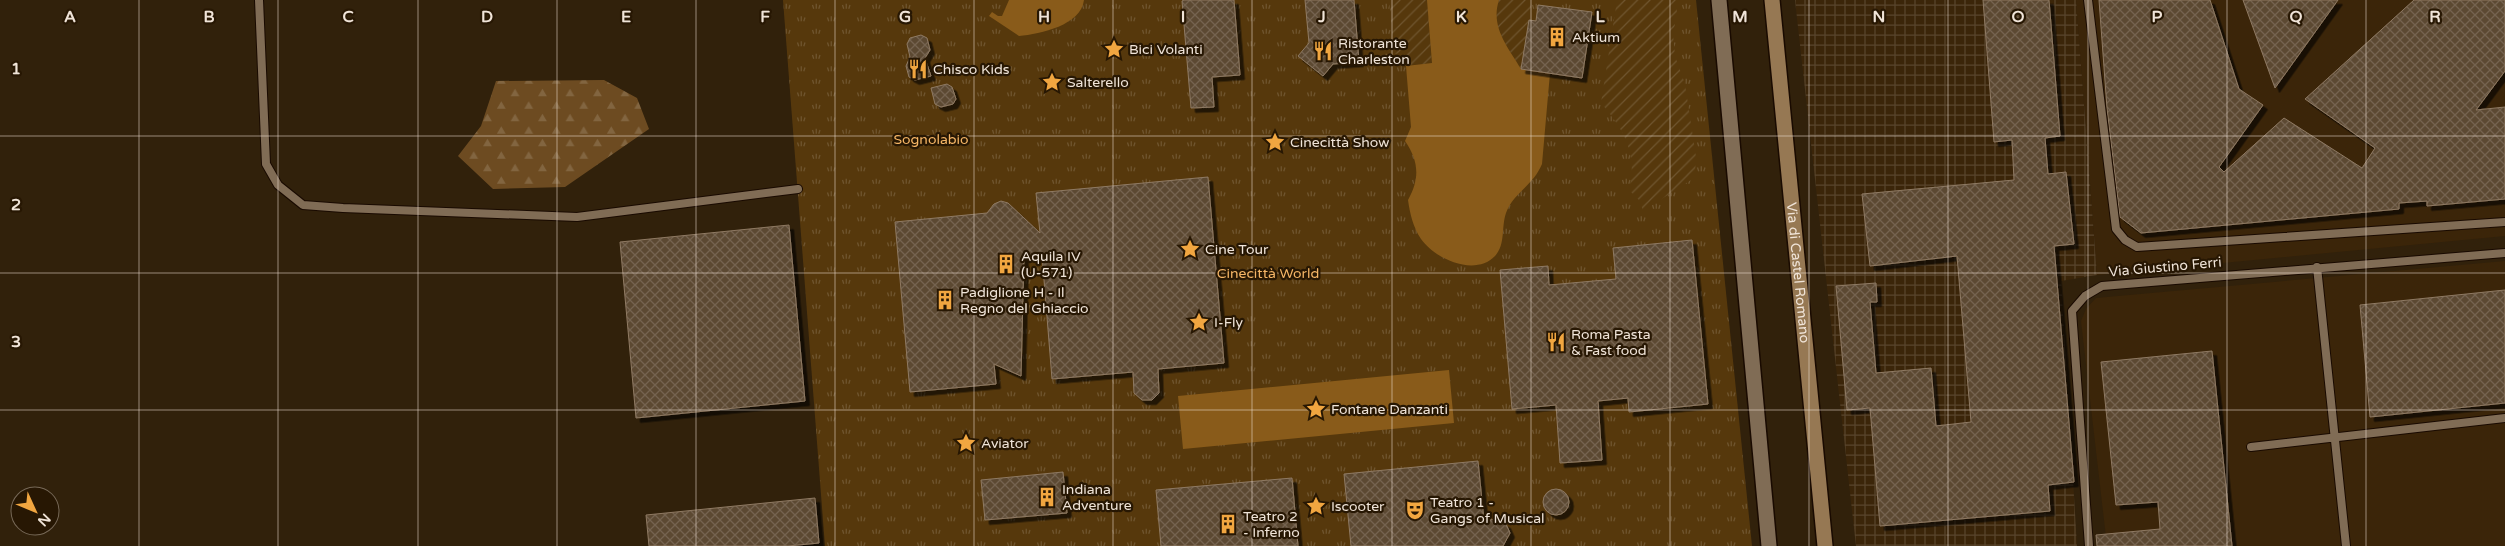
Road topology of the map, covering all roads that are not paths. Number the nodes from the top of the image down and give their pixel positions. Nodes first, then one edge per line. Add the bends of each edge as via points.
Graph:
1 (259, 0) edge
2 (1719, 0) edge
3 (1772, 0) edge
4 (2088, 0) edge
5 (798, 189) dead end
6 (2505, 222) edge
7 (2505, 253) edge
8 (2317, 267) junction
9 (2505, 418) edge
10 (2333, 438) junction
11 (2251, 447) dead end
12 (1770, 546) edge
13 (1825, 546) edge
14 (2089, 546) edge
15 (2346, 546) edge

1 - 5 lane via 266,164 278,185 303,205 577,216
2 - 12 street
3 - 13 street, Via di Castel Romano
4 - 6 lane via 2116,229 2137,247
7 - 8 lane, Via Giustino Ferri
8 - 10 lane
8 - 14 lane, Via Giustino Ferri via 2102,286 2085,296 2072,311
9 - 10 lane
10 - 11 lane
10 - 15 lane

